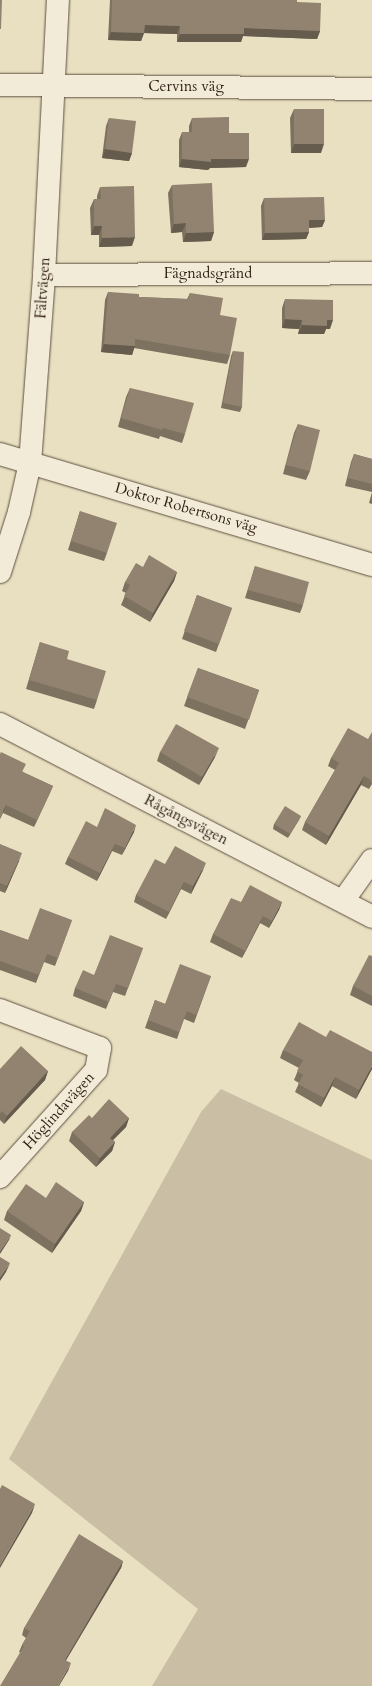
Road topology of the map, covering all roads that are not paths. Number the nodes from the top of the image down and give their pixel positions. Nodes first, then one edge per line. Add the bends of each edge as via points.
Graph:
1 (58, 0) edge
2 (0, 85) edge
3 (53, 86) junction
4 (372, 88) edge
5 (372, 273) edge
6 (44, 275) junction
7 (0, 454) edge
8 (30, 463) junction
9 (372, 564) edge
10 (0, 572) edge
11 (0, 724) edge
12 (372, 860) edge
13 (343, 901) junction
14 (372, 917) edge
15 (0, 1010) edge
16 (0, 1177) edge

1 - 3 street, Fältvägen
2 - 3 street, Cervins väg
3 - 4 street, Cervins väg
3 - 6 street, Fältvägen
5 - 6 street, Fägnadsgränd
6 - 8 street, Fältvägen
7 - 8 street, Doktor Robertsons väg
8 - 9 street, Doktor Robertsons väg
8 - 10 street, Fältvägen via 19,512
11 - 13 street, Rågångsvägen
12 - 13 street
13 - 14 street, Rågångsvägen
15 - 16 street, Höglindavägen via 100,1048 96,1070

